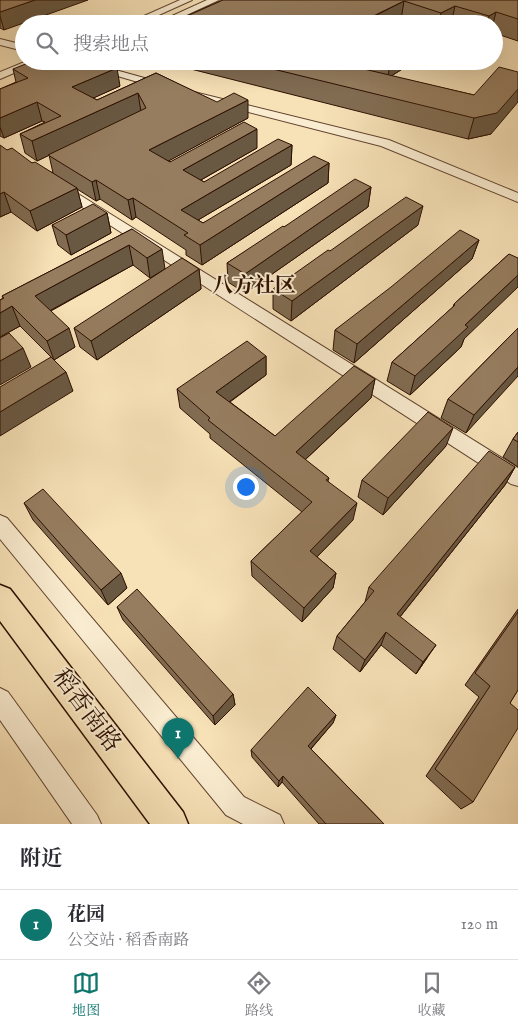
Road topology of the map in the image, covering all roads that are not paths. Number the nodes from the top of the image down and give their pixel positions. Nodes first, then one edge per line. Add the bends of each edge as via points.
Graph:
1 (188, 0) edge
2 (215, 0) edge
3 (152, 15) edge
4 (178, 15) edge
5 (0, 42) edge
6 (15, 46) edge
7 (15, 70) edge
8 (98, 70) edge
9 (0, 76) edge
10 (50, 180) edge
11 (518, 198) edge
12 (518, 478) edge
13 (0, 524) edge
14 (0, 598) edge
15 (0, 700) edge
16 (88, 824) edge
17 (172, 824) edge
18 (271, 824) edge

1 - 3 street
2 - 4 street
5 - 6 street
7 - 9 street
8 - 11 street via 385,143
10 - 12 street
13 - 18 street via 236,806
14 - 17 main road, 稻香南路
15 - 16 street

